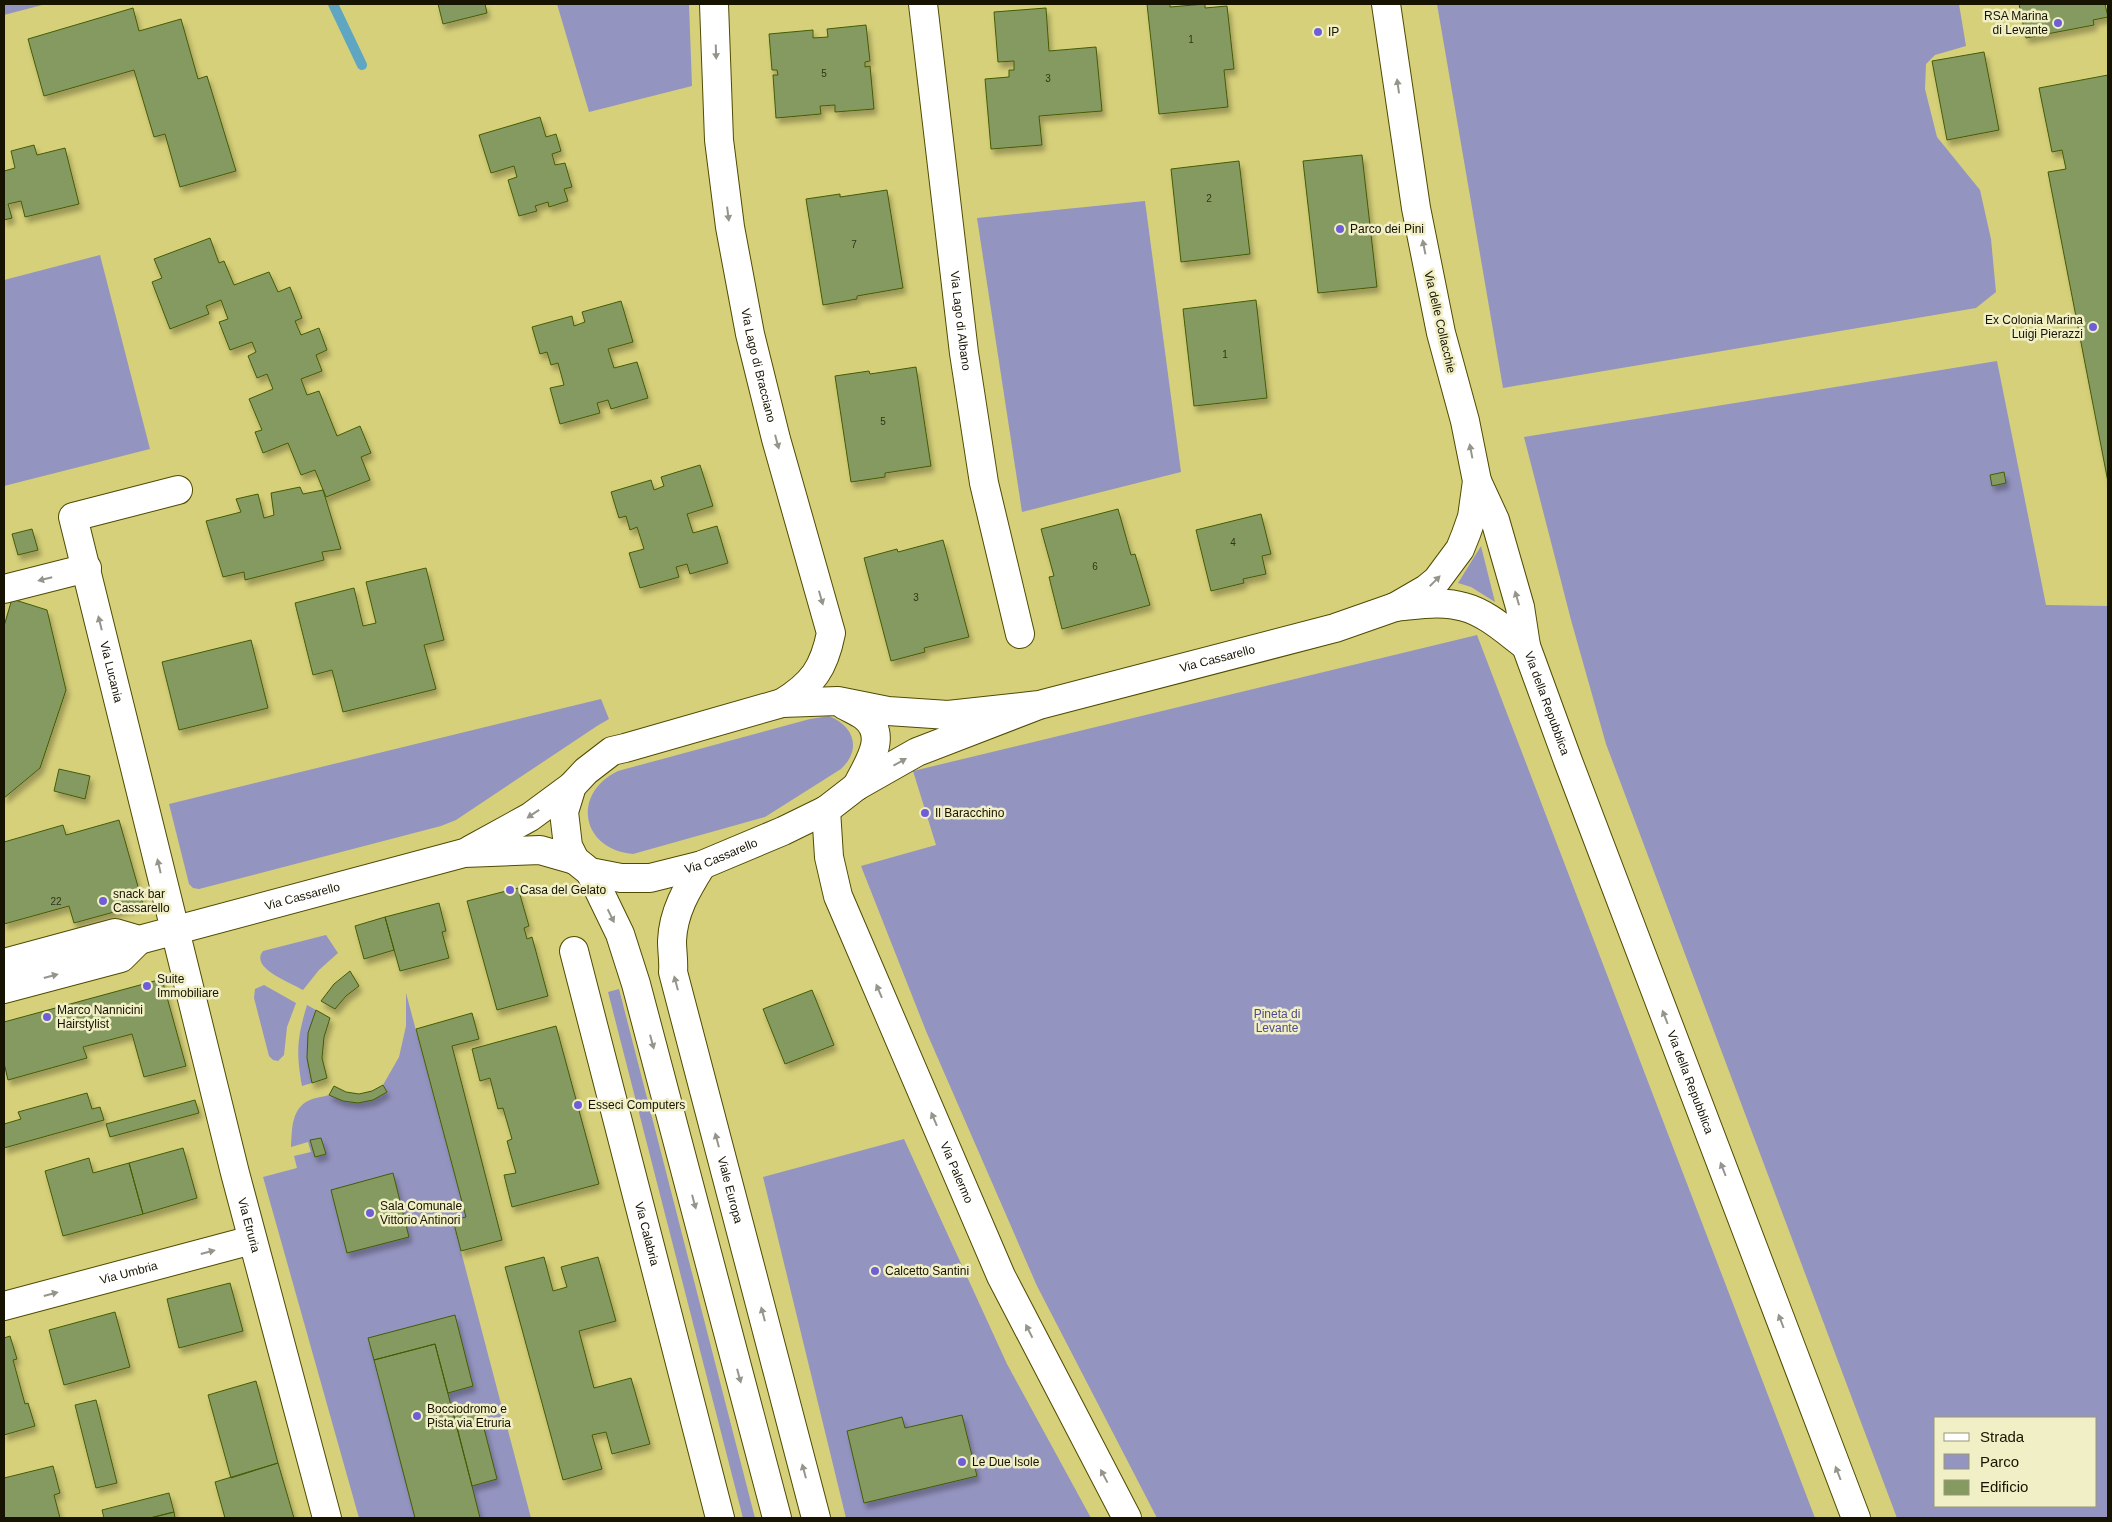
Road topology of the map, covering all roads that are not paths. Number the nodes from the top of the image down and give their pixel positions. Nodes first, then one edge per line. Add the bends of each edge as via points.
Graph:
1 (714, 4) edge
2 (923, 4) edge
3 (1386, 4) edge
4 (1477, 481) junction
5 (178, 490) dead end
6 (87, 568) junction
7 (4, 589) edge
8 (1395, 607) junction
9 (1020, 634) dead end
10 (1526, 646) junction
11 (838, 701) junction
12 (782, 703) junction
13 (1039, 705) junction
14 (572, 786) junction
15 (857, 786) junction
16 (826, 810) junction
17 (464, 853) junction
18 (702, 865) junction
19 (583, 866) junction
20 (174, 931) junction
21 (139, 940) junction
22 (574, 950) dead end
23 (4, 963) edge
24 (4, 989) edge
25 (252, 1240) junction
26 (4, 1306) edge
27 (327, 1518) edge
28 (720, 1518) edge
29 (777, 1518) edge
30 (816, 1518) edge
31 (1127, 1518) edge
32 (1856, 1518) edge

1 -> 12 street, Via Lago di Bracciano via 719,140 730,227 750,334 771,420 831,633 826,655 816,674 801,691
2 - 9 street, Via Lago di Albano via 964,353 984,483
4 -> 3 street, Via delle Collacchie via 1441,333 1416,208
8 -> 4 street, Via delle Collacchie via 1431,585 1460,549 1472,517
10 -> 4 street, Via della Repubblica via 1520,607 1495,520
5 - 6 street, Via Lucania via 74,517
6 -> 7 street
20 -> 6 street, Via Lucania
8 - 10 street, Via della Repubblica via 1439,604 1464,607 1487,618
8 - 13 street, Via Cassarello via 1335,628
32 -> 10 street, Via della Repubblica
11 - 12 street, Via Cassarello
11 - 13 street, Via Cassarello via 888,711 948,714
11 - 15 street, Via Cassarello via 866,718 876,730 877,743
12 - 14 street, Via Cassarello via 612,751
15 -> 13 street, Via Cassarello via 917,752
14 -> 17 street, Via Cassarello via 530,817
14 - 19 street, Via Cassarello via 564,812 568,846
15 - 16 street, Via Cassarello
16 - 18 street, Via Cassarello
31 -> 16 street, Via Palermo via 1001,1276 838,896 829,857
17 - 19 street, Via Cassarello via 540,850
17 - 20 street, Via Cassarello
18 - 19 street, Via Cassarello via 650,878 621,878
30 -> 18 street, Viale Europa via 673,972 675,918 684,894
19 -> 29 street via 620,934 636,984
20 - 21 street, Via Cassarello
20 - 25 street, Via Etruria
21 - 23 street via 115,933
24 -> 21 street via 122,958
22 - 28 street, Via Calabria
26 -> 25 street, Via Umbria
25 - 27 street, Via Etruria

